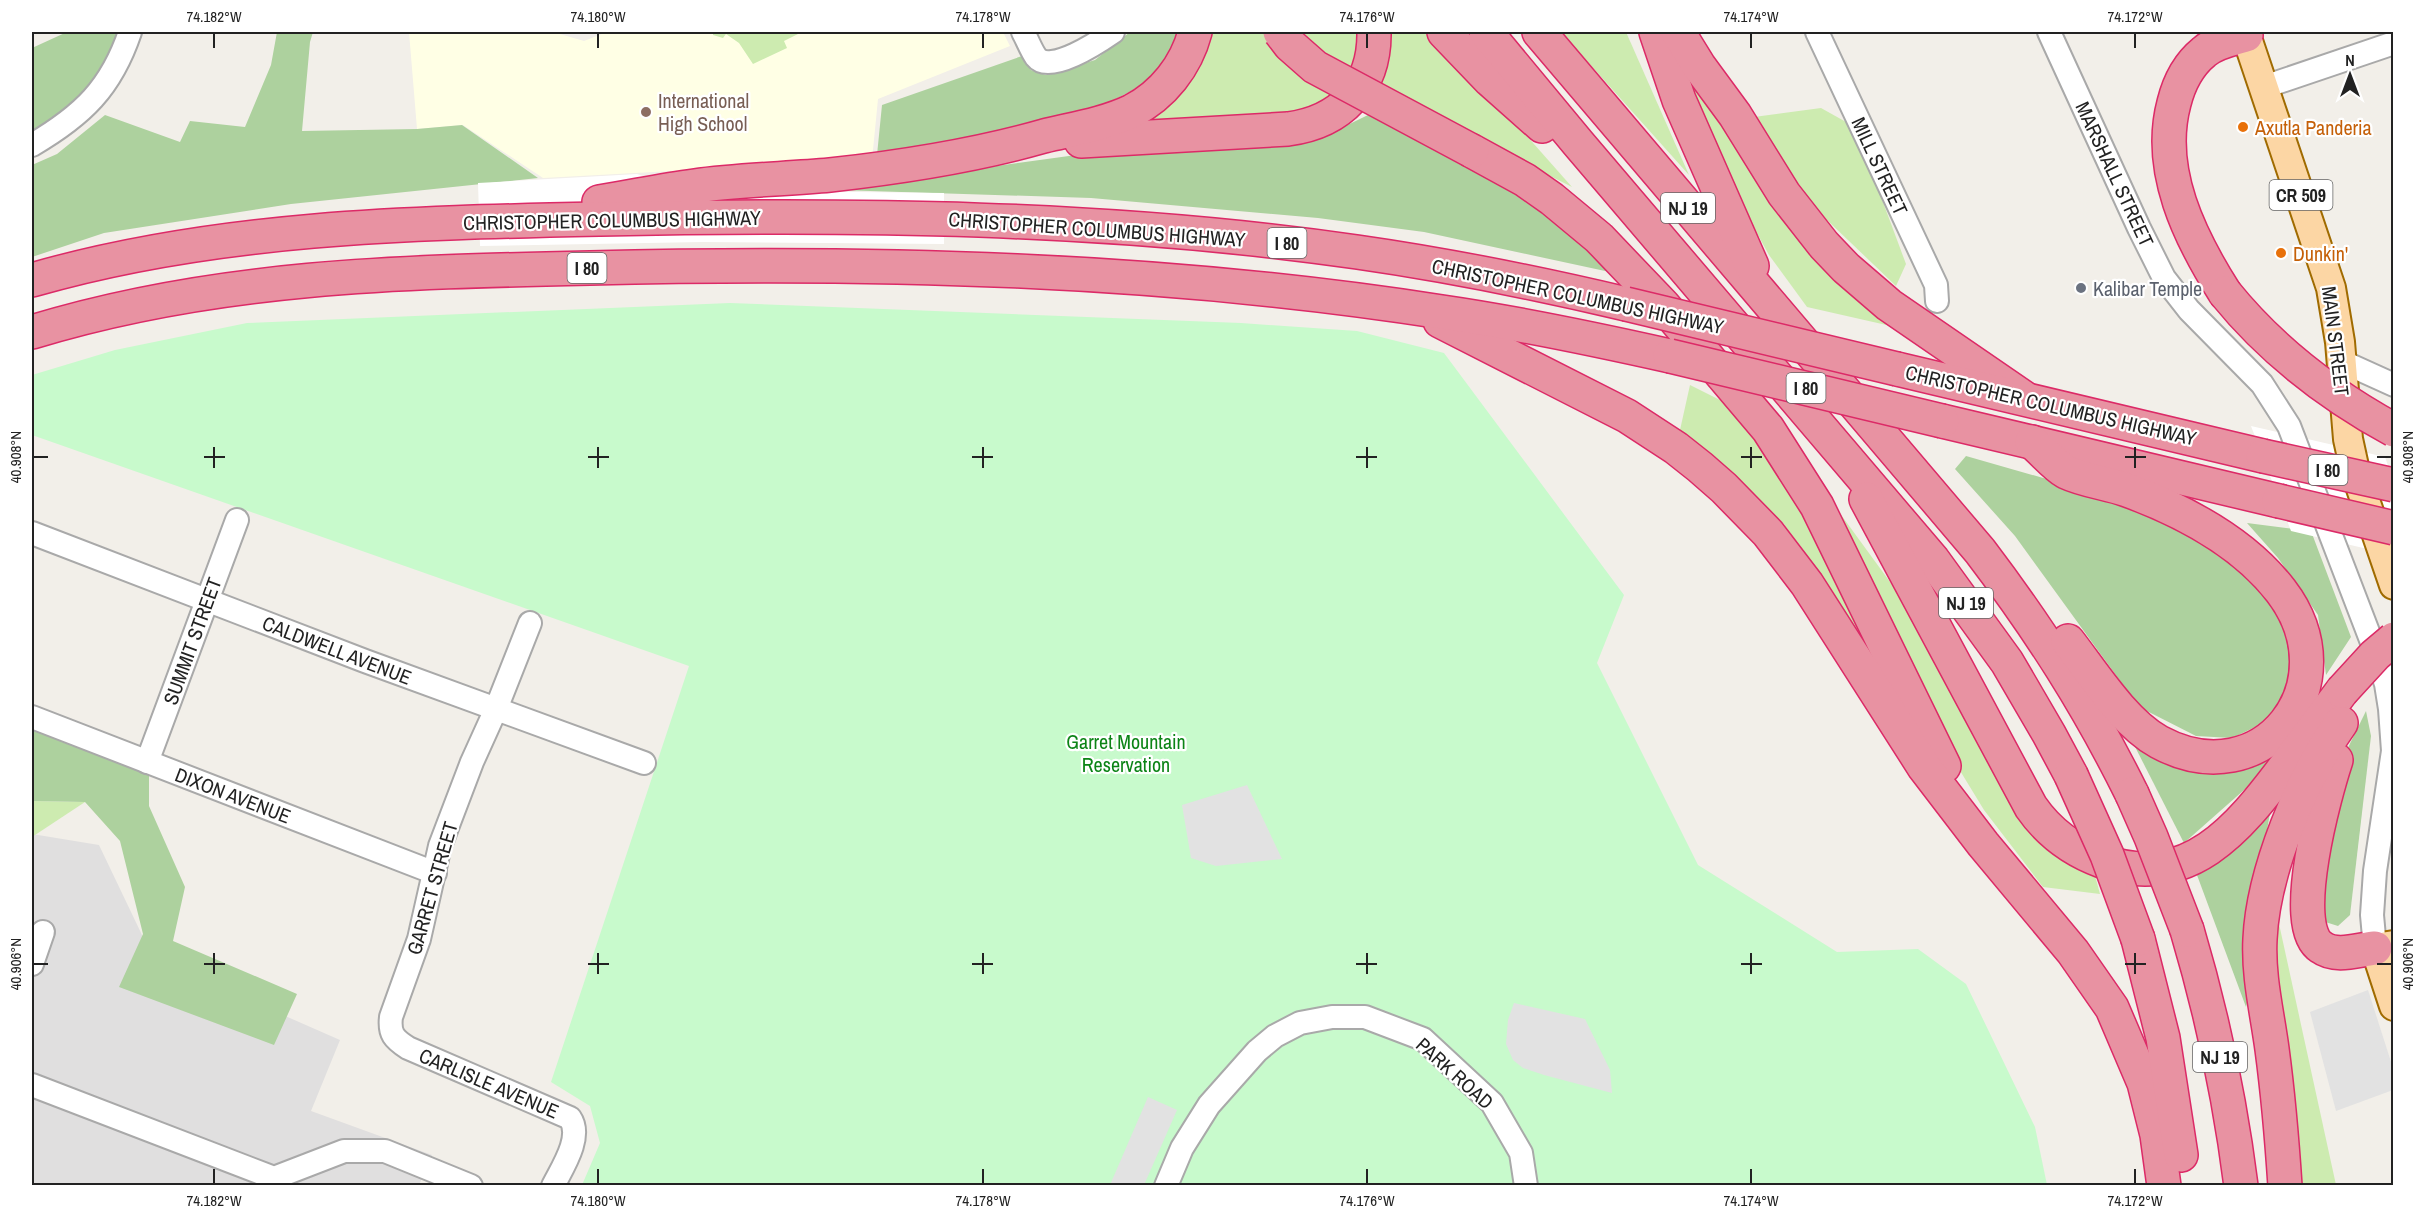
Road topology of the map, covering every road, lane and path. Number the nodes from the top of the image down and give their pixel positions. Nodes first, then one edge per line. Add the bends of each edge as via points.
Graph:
1 (130, 32) edge
2 (1024, 32) edge
3 (1113, 32) edge
4 (1280, 32) edge
5 (1374, 32) edge
6 (1444, 32) edge
7 (1486, 32) edge
8 (1539, 32) edge
9 (1636, 32) edge
10 (1656, 32) edge
11 (1678, 32) edge
12 (1817, 32) edge
13 (2049, 32) edge
14 (2246, 33) edge
15 (1191, 43) edge
16 (2394, 43) edge
17 (1705, 52) edge
18 (2264, 87) junction
19 (1679, 100) junction
20 (32, 145) edge
21 (1001, 148) junction
22 (1625, 198) junction
23 (487, 221) junction
24 (32, 280) edge
25 (1767, 299) junction
26 (1937, 301) dead end
27 (1414, 308) junction
28 (32, 332) edge
29 (2341, 361) junction
30 (2394, 385) edge
31 (2022, 397) junction
32 (2394, 430) edge
33 (2032, 442) junction
34 (1838, 447) junction
35 (2394, 485) edge
36 (237, 520) dead end
37 (2394, 528) edge
38 (32, 533) edge
39 (1980, 551) junction
40 (2394, 585) edge
41 (207, 600) junction
42 (530, 623) dead end
43 (2390, 656) edge
44 (2350, 703) junction
45 (496, 709) junction
46 (32, 717) edge
47 (147, 762) junction
48 (644, 763) dead end
49 (435, 873) junction
50 (2030, 900) junction
51 (43, 932) dead end
52 (2384, 947) edge
53 (32, 964) edge
54 (2394, 1006) edge
55 (408, 1048) joint
56 (32, 1085) edge
57 (272, 1182) edge
58 (471, 1185) edge
59 (553, 1185) edge
60 (1166, 1185) edge
61 (1526, 1185) edge
62 (2164, 1185) edge
63 (2185, 1185) edge
64 (2241, 1185) edge
65 (2284, 1185) edge

1 - 20 street via 118,63 94,99
2 - 3 street via 1036,58 1052,62 1082,51
4 - 50 highway, bridge via 1315,67 1552,198 1599,237 1663,305 1768,429 1817,507 1953,783 1986,839
5 - 21 highway via 1373,54 1356,95 1319,123 1281,130
6 - 22 highway via 1490,80
7 - 22 highway, NJ 19
8 - 25 highway, NJ 19
9 - 19 highway via 1652,65
10 - 19 highway
11 - 17 highway
12 - 26 street, MILL STREET via 1936,285
13 - 52 street, MARSHALL STREET via 2164,278 2262,384 2289,426 2373,645 2391,709 2393,751 2372,915
14 - 18 main road, MAIN STREET / CR 509
14 - 32 highway, bridge via 2212,46 2197,58 2182,78 2171,113 2170,152 2177,194 2193,238 2225,294 2259,333 2341,400
15 - 21 highway via 1164,87 1132,110 1103,122
16 - 18 street
17 - 31 highway via 1735,115 1784,194 1824,245 1889,305
18 - 29 main road, MAIN STREET / CR 509 via 2328,274
19 - 25 highway
21 - 23 highway via 832,174 695,186
22 - 34 highway, NJ 19
23 - 24 highway, CHRISTOPHER COLUMBUS HIGHWAY / I 80 via 346,228 228,240 118,258
23 - 31 highway, CHRISTOPHER COLUMBUS HIGHWAY / I 80, bridge via 944,219 1136,229 1300,244 1420,261 1626,304
25 - 39 highway, NJ 19
27 - 28 highway, CHRISTOPHER COLUMBUS HIGHWAY / I 80 via 1244,287 1049,272 628,267 404,274 248,286 129,306
27 - 33 highway, CHRISTOPHER COLUMBUS HIGHWAY / I 80, bridge via 1670,356
27 - 50 highway via 1628,416 1725,488 1788,557 1924,767
29 - 30 street
29 - 40 main road, MAIN STREET / CR 509 via 2350,449
31 - 35 highway, CHRISTOPHER COLUMBUS HIGHWAY / I 80, bridge
33 - 37 highway, CHRISTOPHER COLUMBUS HIGHWAY / I 80, bridge
33 - 39 highway via 2066,472 2125,489 2175,511 2254,562 2282,592 2303,633 2307,669 2298,705 2269,739 2242,752 2196,755 2169,747 2145,732 2119,707 2000,553
34 - 44 highway via 2031,807 2054,834 2092,857 2127,867 2163,867 2217,843 2232,832
34 - 63 highway, NJ 19, bridge via 1933,560 1985,630 2029,698 2071,775 2107,855 2138,939 2173,1089
36 - 41 street, SUMMIT STREET
38 - 41 street, CALDWELL AVENUE
39 - 64 highway, NJ 19, bridge via 2066,672 2132,794 2163,866 2187,930 2216,1038
41 - 45 street, CALDWELL AVENUE
41 - 47 street, SUMMIT STREET
42 - 45 street, GARRET STREET
43 - 44 highway, bridge via 2363,667
44 - 52 highway via 2322,808 2312,859 2307,920 2313,941 2329,951
44 - 65 highway via 2296,807 2272,870 2262,915 2262,987 2277,1089
45 - 48 street, CALDWELL AVENUE
45 - 49 street, GARRET STREET via 440,846
46 - 47 street, DIXON AVENUE
47 - 49 street, DIXON AVENUE
49 - 55 street, GARRET STREET via 419,939 391,1017 395,1039
50 - 62 highway via 2101,989 2124,1031 2152,1109
51 - 53 street
52 - 54 main road, MARSHALL STREET
55 - 59 street, CARLISLE AVENUE via 570,1118 574,1126 572,1144
56 - 57 street
57 - 58 street via 344,1151 385,1151
60 - 61 street, PARK ROAD via 1182,1148 1209,1105 1257,1051 1300,1023 1332,1017 1365,1017 1423,1039 1492,1103 1521,1153

